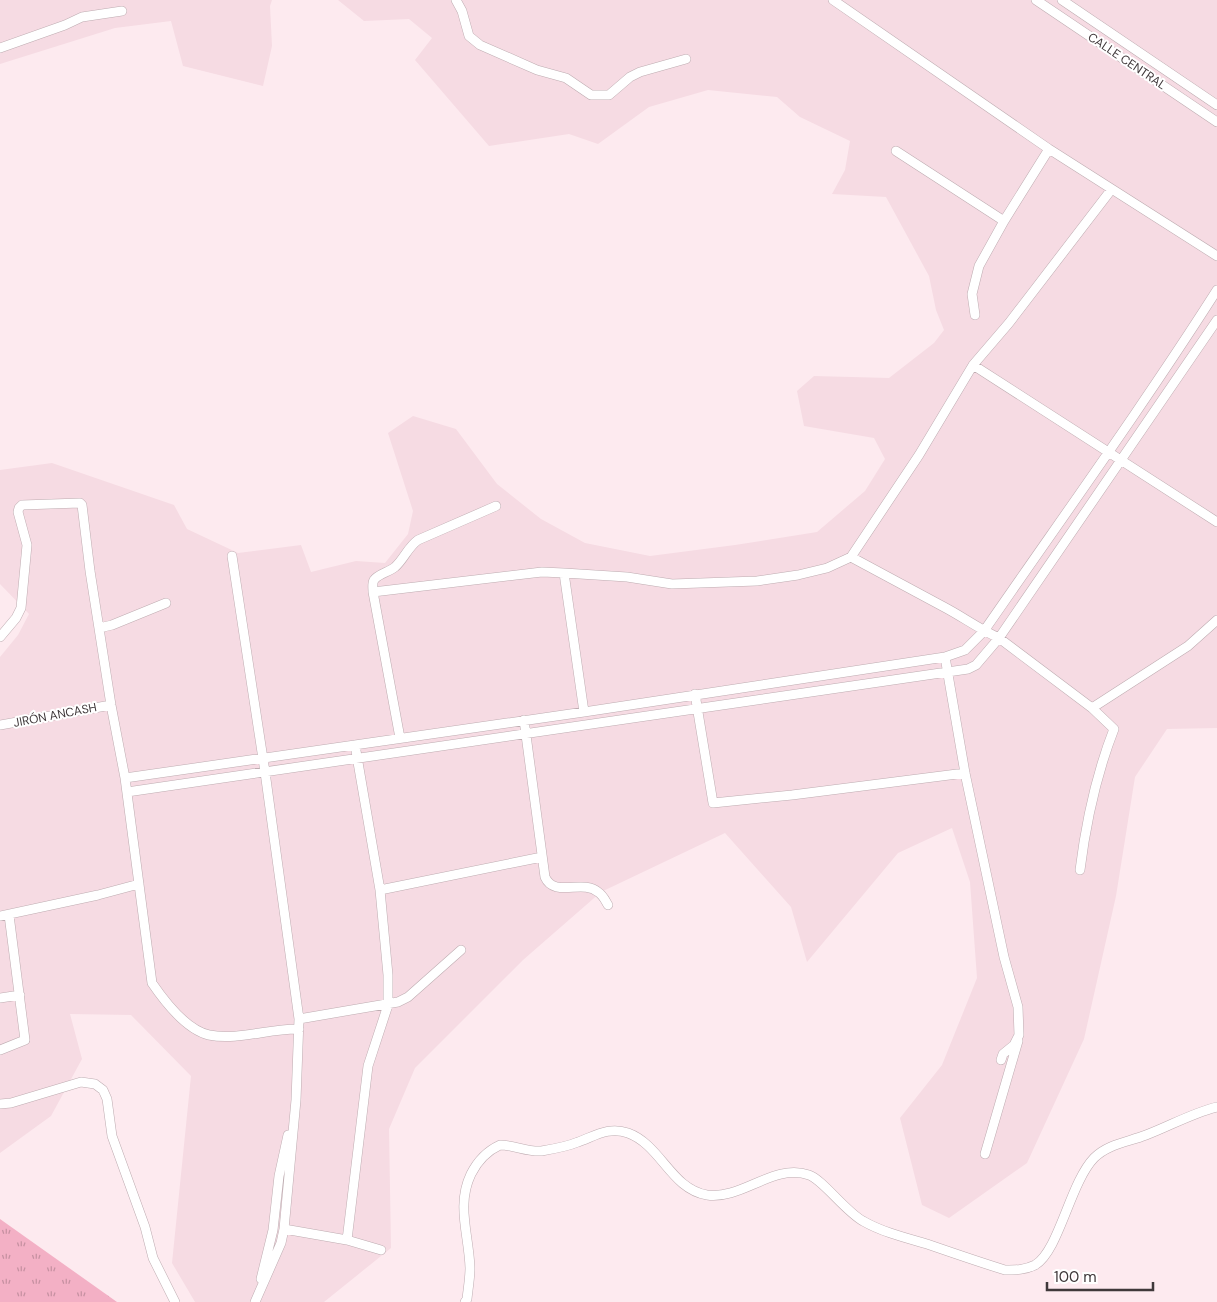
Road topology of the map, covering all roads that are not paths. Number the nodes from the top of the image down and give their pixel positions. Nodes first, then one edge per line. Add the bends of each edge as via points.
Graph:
1 (456, 0) edge
2 (832, 0) edge
3 (1036, 0) edge
4 (1062, 0) edge
5 (122, 11) dead end
6 (0, 48) edge
7 (686, 59) dead end
8 (1217, 105) edge
9 (1217, 122) edge
10 (1049, 149) junction
11 (896, 151) dead end
12 (1111, 190) junction
13 (1004, 221) junction
14 (1217, 256) edge
15 (1217, 290) edge
16 (975, 315) dead end
17 (1217, 320) edge
18 (973, 365) junction
19 (1109, 452) junction
20 (1120, 459) junction
21 (496, 506) dead end
22 (1217, 522) edge
23 (232, 556) dead end
24 (851, 557) junction
25 (564, 573) junction
26 (373, 592) junction
27 (166, 603) dead end
28 (1217, 620) edge
29 (99, 628) junction
30 (984, 631) junction
31 (0, 637) edge
32 (999, 638) junction
33 (945, 657) junction
34 (948, 672) junction
35 (695, 694) junction
36 (110, 705) junction
37 (698, 708) junction
38 (1092, 708) junction
39 (584, 712) junction
40 (524, 720) junction
41 (0, 725) edge
42 (526, 734) junction
43 (400, 738) junction
44 (355, 745) junction
45 (264, 758) junction
46 (358, 758) junction
47 (265, 772) junction
48 (965, 773) junction
49 (125, 778) junction
50 (127, 792) junction
51 (542, 857) junction
52 (1080, 870) dead end
53 (139, 884) junction
54 (380, 890) junction
55 (608, 905) dead end
56 (4, 915) edge
57 (460, 950) dead end
58 (20, 995) junction
59 (0, 998) edge
60 (388, 1005) junction
61 (299, 1024) junction
62 (1020, 1036) junction
63 (0, 1050) edge
64 (1001, 1060) dead end
65 (297, 1090) junction
66 (0, 1104) edge
67 (1217, 1107) edge
68 (985, 1154) dead end
69 (284, 1229) junction
70 (347, 1240) junction
71 (381, 1250) dead end
72 (259, 1292) junction
73 (175, 1302) edge
74 (255, 1302) edge
75 (465, 1302) edge

1 - 7 street via 469,36 480,45 538,70 566,78 591,94 608,95 640,72
2 - 10 street
3 - 9 street, CALLE CENTRAL
4 - 8 street, CALLE CENTRAL
5 - 6 street via 82,17
10 - 12 street
10 - 13 street
11 - 13 street
12 - 14 street
12 - 18 street
13 - 16 street via 979,266 972,294
15 - 19 street
17 - 20 street
18 - 19 street
18 - 24 street via 919,455
19 - 20 street
19 - 30 street
20 - 22 street
20 - 32 street
21 - 26 street via 412,544 394,568 375,579
23 - 45 street
24 - 25 street via 827,568 757,581 672,584
24 - 30 street
25 - 26 street via 542,572
25 - 39 street
26 - 43 street
27 - 29 street
28 - 38 street via 1188,646
29 - 31 street via 82,505 77,502 22,506 18,512 27,545 21,608
29 - 36 street
30 - 32 street
30 - 33 street via 966,650
32 - 34 street via 976,664 968,669
32 - 38 street
33 - 34 street
33 - 35 street
34 - 37 street
34 - 48 street
35 - 37 street
35 - 39 street
36 - 41 street, JIRÓN ANCASH
36 - 49 street
37 - 42 street
37 - 48 street via 713,802
38 - 52 street via 1114,729 1090,805
39 - 40 street
40 - 42 street
40 - 43 street
42 - 46 street
42 - 51 street
43 - 44 street
44 - 45 street
44 - 46 street
45 - 47 street
45 - 49 street
46 - 47 street
46 - 54 street
47 - 50 street
47 - 61 street
48 - 62 street via 1004,957 1018,1007
49 - 50 street
50 - 53 street
51 - 54 street
51 - 55 street via 545,877 551,886 592,888
53 - 56 street
53 - 61 street via 152,984 164,1001 194,1029 210,1035 232,1035
54 - 60 street
56 - 58 street
57 - 60 street via 408,997
58 - 59 street
58 - 63 street via 25,1040
60 - 61 street
60 - 70 street via 368,1066
61 - 65 street
62 - 64 street
62 - 68 street
65 - 69 street
65 - 72 street
66 - 73 street via 81,1082 95,1084 103,1090 112,1136 153,1258
67 - 75 street via 1114,1145 1094,1157 1081,1174 1049,1252 1037,1264 1022,1270 1006,1270 862,1221 810,1175 795,1172 777,1175 718,1196 688,1188 658,1154 627,1133 606,1131 577,1143 539,1151 500,1145 485,1154 466,1185 463,1202 470,1269
69 - 70 street
69 - 72 street
70 - 71 street
72 - 74 street

